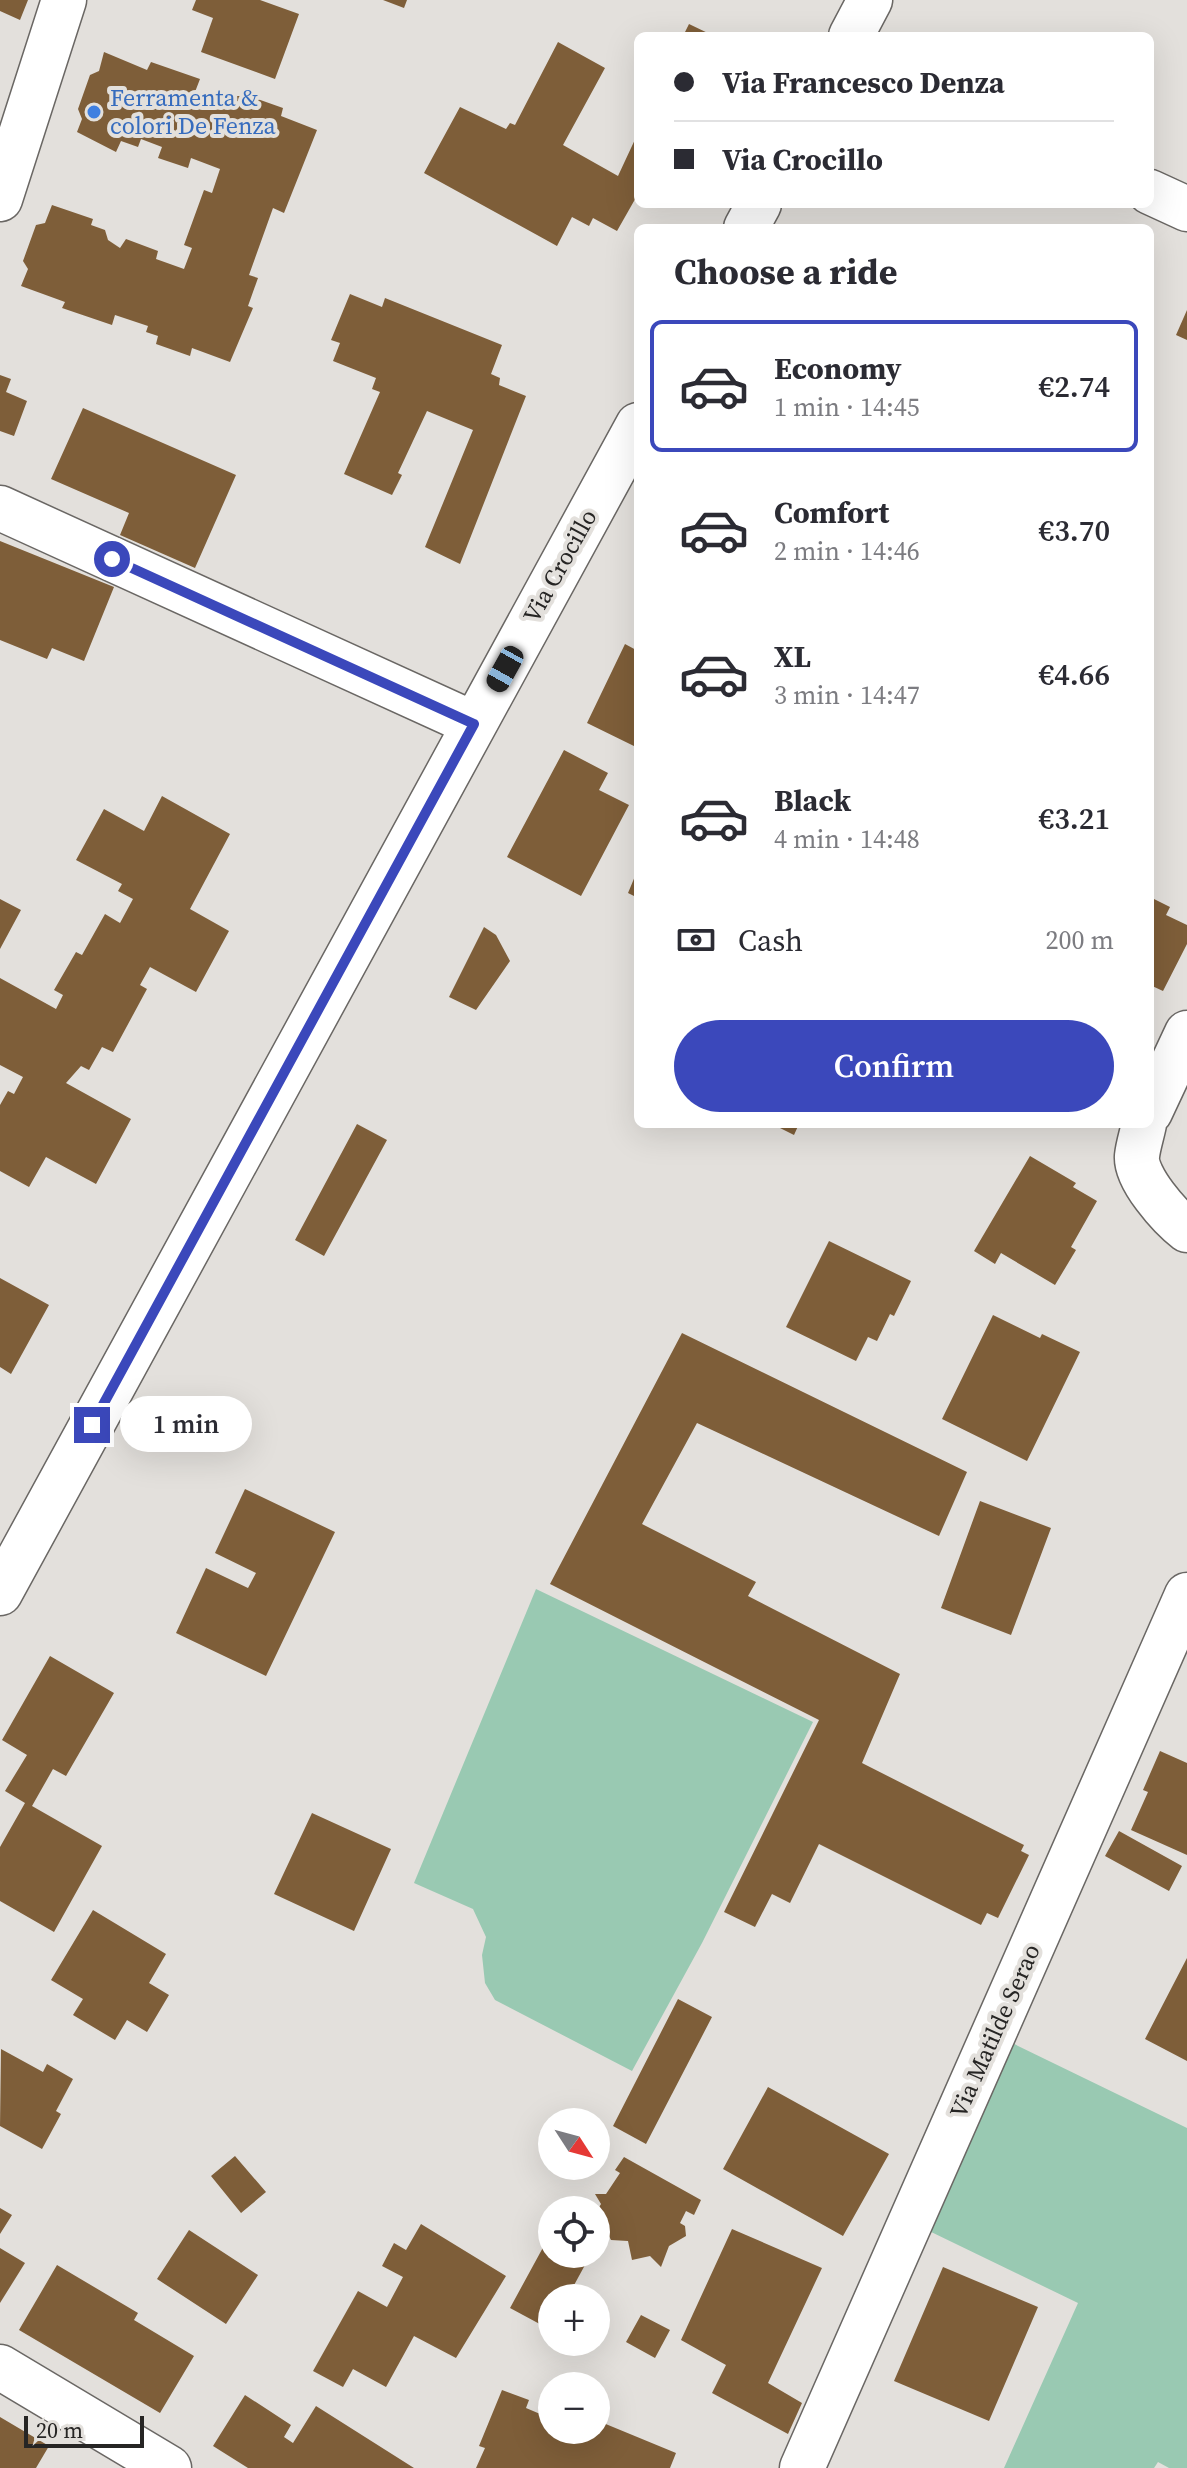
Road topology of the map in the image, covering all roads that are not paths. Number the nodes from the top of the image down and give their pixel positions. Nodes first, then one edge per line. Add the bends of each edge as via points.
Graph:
1 (64, 0) edge
2 (870, 0) edge
3 (853, 32) edge
4 (1154, 194) edge
5 (0, 199) edge
6 (1187, 209) edge
7 (634, 432) edge
8 (0, 508) edge
9 (474, 724) junction
10 (1187, 1033) edge
11 (1154, 1103) edge
12 (1143, 1128) edge
13 (1187, 1230) edge
14 (0, 1593) edge
15 (1187, 1595) edge
16 (0, 2367) edge
17 (169, 2468) edge
18 (802, 2468) edge

1 - 5 street
2 - 3 street
4 - 6 street
7 - 9 street, Via Crocillo
8 - 9 street
9 - 14 street, Via Crocillo
10 - 11 street
12 - 13 street via 1136,1158 1139,1172
15 - 18 street, Via Matilde Serao
16 - 17 street

